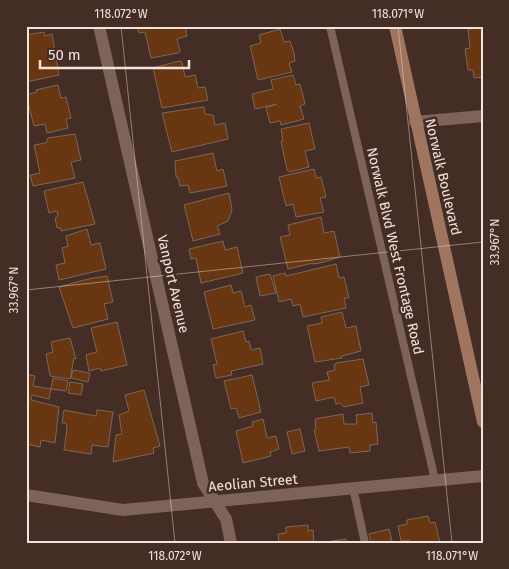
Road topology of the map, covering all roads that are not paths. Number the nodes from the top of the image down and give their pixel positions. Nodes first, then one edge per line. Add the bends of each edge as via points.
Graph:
1 (100, 26) edge
2 (330, 26) edge
3 (395, 26) edge
4 (483, 116) edge
5 (415, 122) junction
6 (483, 422) edge
7 (483, 476) edge
8 (435, 480) junction
9 (353, 488) junction
10 (26, 495) edge
11 (214, 501) junction
12 (231, 543) edge
13 (365, 543) edge

1 - 11 street, Vanport Avenue via 203,483
2 - 8 lane, Norwalk Blvd West Frontage Road
3 - 5 main road, Norwalk Boulevard
4 - 5 street
5 - 6 main road, Norwalk Boulevard
7 - 8 street, Aeolian Street
8 - 9 street, Aeolian Street
9 - 11 street, Aeolian Street
9 - 13 lane
10 - 11 street, Aeolian Street via 123,510
11 - 12 street, Vanport Avenue via 226,519

